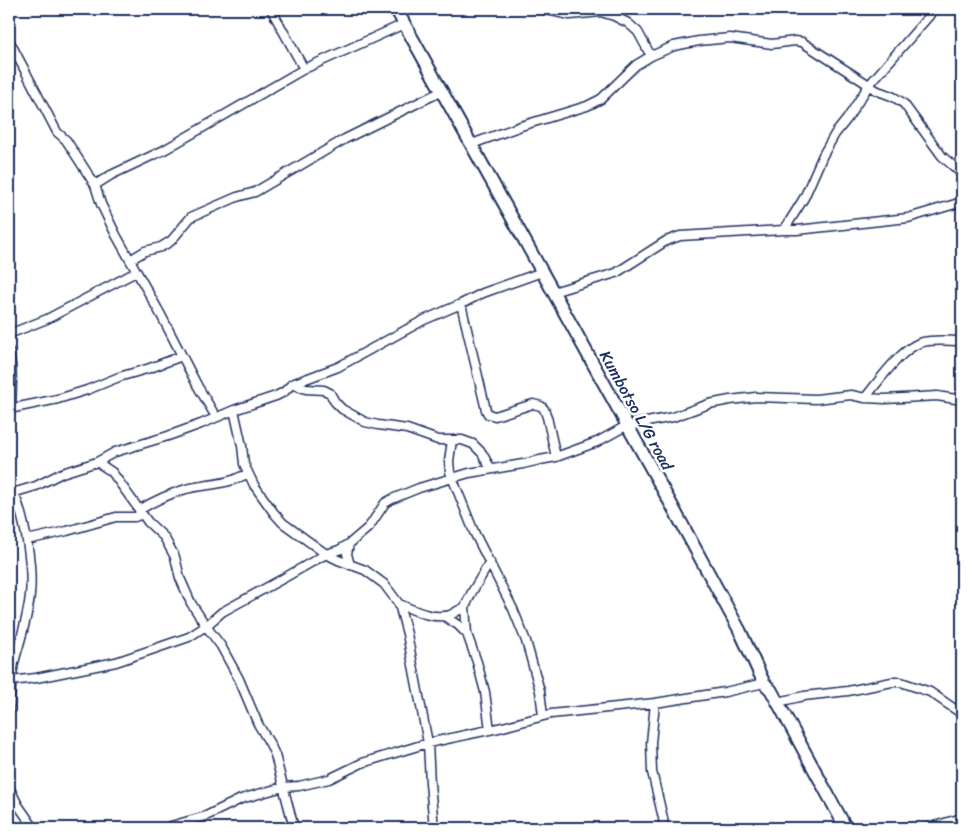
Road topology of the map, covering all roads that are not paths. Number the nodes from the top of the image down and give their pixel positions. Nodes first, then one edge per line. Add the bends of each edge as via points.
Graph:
1 (271, 9) edge
2 (396, 9) edge
3 (542, 9) edge
4 (933, 9) edge
5 (404, 24) junction
6 (9, 40) edge
7 (651, 56) junction
8 (304, 69) junction
9 (869, 85) junction
10 (442, 91) junction
11 (472, 144) junction
12 (962, 174) edge
13 (95, 185) junction
14 (962, 202) edge
15 (784, 230) junction
16 (130, 260) junction
17 (136, 272) junction
18 (542, 272) junction
19 (553, 292) junction
20 (461, 304) junction
21 (9, 334) edge
22 (962, 341) edge
23 (9, 351) edge
24 (182, 356) junction
25 (292, 384) junction
26 (865, 398) junction
27 (962, 400) edge
28 (10, 409) edge
29 (234, 410) junction
30 (216, 417) junction
31 (626, 426) junction
32 (452, 440) junction
33 (556, 457) junction
34 (97, 462) junction
35 (491, 469) junction
36 (248, 473) junction
37 (453, 478) junction
38 (11, 494) edge
39 (141, 512) junction
40 (27, 540) junction
41 (349, 544) junction
42 (326, 554) junction
43 (490, 562) junction
44 (350, 564) junction
45 (399, 604) junction
46 (465, 607) junction
47 (444, 616) junction
48 (206, 626) junction
49 (468, 634) junction
50 (10, 680) edge
51 (764, 683) junction
52 (778, 702) junction
53 (655, 703) junction
54 (9, 709) edge
55 (962, 714) edge
56 (543, 716) junction
57 (490, 730) junction
58 (428, 743) junction
59 (283, 787) junction
60 (9, 788) edge
61 (962, 818) edge
62 (34, 828) edge
63 (164, 828) edge
64 (294, 828) edge
65 (434, 828) edge
66 (664, 828) edge
67 (846, 828) edge
68 (927, 828) edge

1 - 8 street
2 - 5 main road, Kumbotso L/G road
3 - 7 street via 570,14 601,12 614,16 638,32
4 - 9 street
5 - 8 street
5 - 10 main road, Kumbotso L/G road
6 - 13 street via 56,132 66,140
7 - 9 street via 674,46 718,39 772,44 795,41 807,45
7 - 11 street via 636,65 601,99 587,106
8 - 13 street via 164,150
9 - 12 street via 874,91 904,104 942,156
9 - 15 street via 835,134 804,198
10 - 11 main road, Kumbotso L/G road
10 - 16 street via 345,139 255,192 191,217 171,241
11 - 18 main road, Kumbotso L/G road
13 - 16 street via 101,204
14 - 15 street via 908,218
15 - 19 street via 680,236 666,241 616,273
16 - 17 street
17 - 21 street via 48,319
17 - 24 street
18 - 19 main road, Kumbotso L/G road
18 - 20 street
19 - 31 main road, Kumbotso L/G road
20 - 25 street via 424,320 338,367
20 - 33 street via 488,414 495,416 532,404 541,406 547,417
22 - 26 street via 917,344 895,362
23 - 28 street via 12,376
24 - 28 street via 58,399
24 - 30 street
25 - 29 street via 284,392
25 - 32 street via 330,393 342,408 365,422 407,429 438,440
26 - 27 street via 937,396
26 - 31 street via 850,395 816,399 756,397 730,400 709,404 673,418
29 - 30 street
29 - 36 street
30 - 34 street via 115,452
31 - 33 street via 597,442
31 - 51 main road, Kumbotso L/G road via 740,631
32 - 35 street via 473,444
32 - 37 street via 449,467
33 - 35 street
34 - 38 street
34 - 39 street via 112,472
35 - 37 street
36 - 39 street via 234,480 170,494
36 - 42 street via 283,523
37 - 41 street via 404,493 385,503 369,527
37 - 43 street via 474,532
38 - 40 street via 18,502
39 - 40 street via 135,517 116,517
39 - 48 street via 164,538 176,558 190,603
40 - 50 street via 30,594
41 - 42 street
41 - 44 street
42 - 44 street
42 - 48 street via 222,612
43 - 46 street
43 - 56 street via 526,641 540,691
44 - 45 street via 384,584
45 - 47 street via 418,612
45 - 58 street
46 - 47 street
46 - 49 street
47 - 49 street
48 - 50 street via 189,637 116,662
48 - 59 street via 222,646 276,755
49 - 57 street via 485,692
50 - 54 street
51 - 52 main road, Kumbotso L/G road
51 - 53 street
52 - 55 street via 901,682 930,692
52 - 67 main road, Kumbotso L/G road
53 - 56 street
53 - 66 street via 652,772
56 - 57 street
57 - 58 street
58 - 59 street via 362,763 329,778
58 - 65 street
59 - 63 street
59 - 64 street
60 - 62 street
61 - 68 street

